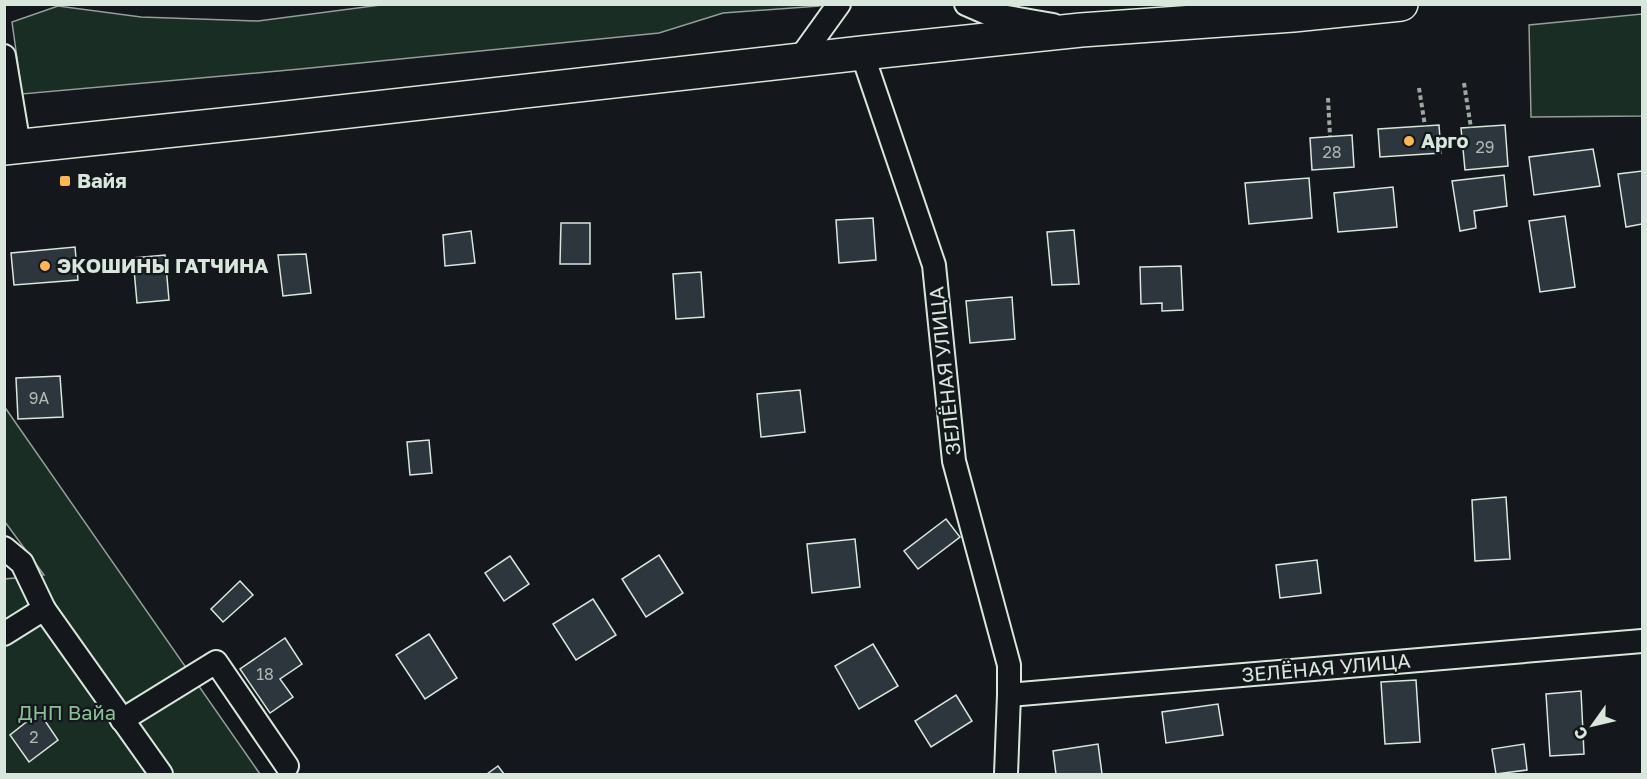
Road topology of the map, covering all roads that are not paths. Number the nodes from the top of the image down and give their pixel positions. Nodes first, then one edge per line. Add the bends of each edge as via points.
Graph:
1 (839, 4) edge
2 (966, 4) edge
3 (1167, 4) edge
4 (1401, 4) edge
5 (1081, 30) junction
6 (862, 53) junction
7 (4, 56) edge
8 (798, 61) junction
9 (12, 147) edge
10 (4, 548) edge
11 (44, 609) junction
12 (4, 633) edge
13 (1642, 640) edge
14 (1009, 694) junction
15 (122, 720) junction
16 (287, 766) dead end
17 (161, 774) edge
18 (1006, 774) edge

1 - 8 street
2 - 5 street via 989,14
3 - 5 main road
4 - 5 main road
5 - 6 main road
6 - 8 main road
6 - 14 street, ЗЕЛЁНАЯ УЛИЦА via 934,265 954,461 1009,665
7 - 9 street
8 - 9 main road
10 - 11 street via 22,563
11 - 12 street
11 - 15 street
13 - 14 street, ЗЕЛЁНАЯ УЛИЦА
14 - 18 street, ЗЕЛЁНАЯ УЛИЦА
15 - 16 street via 216,662
15 - 17 street

